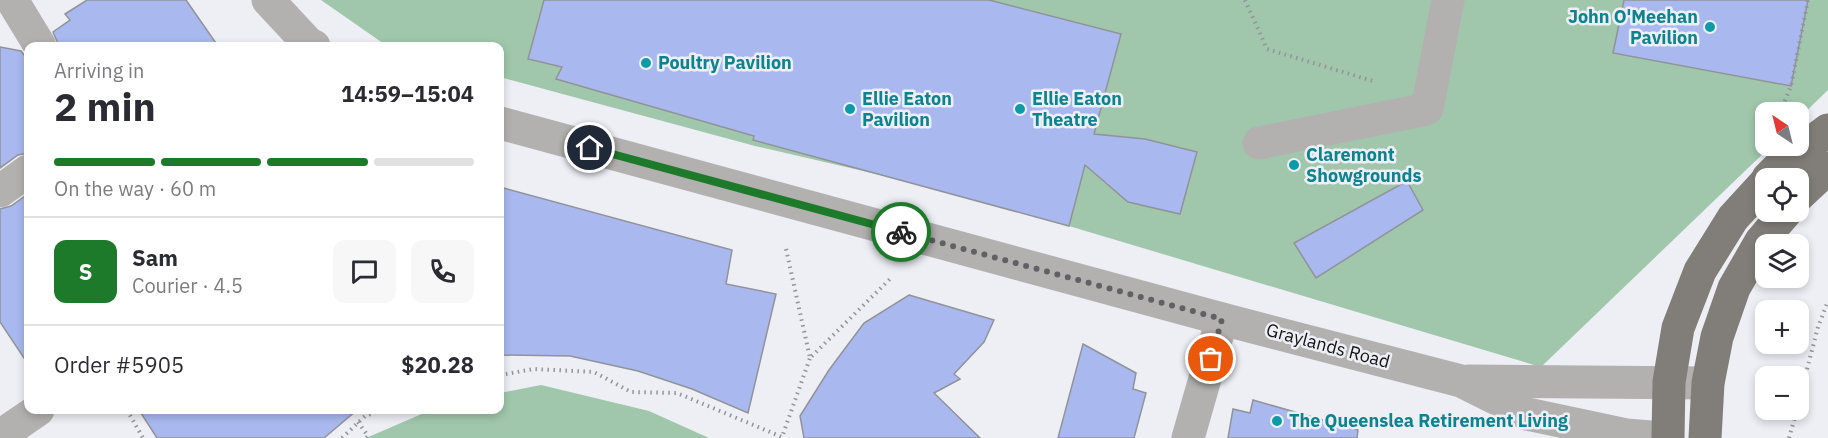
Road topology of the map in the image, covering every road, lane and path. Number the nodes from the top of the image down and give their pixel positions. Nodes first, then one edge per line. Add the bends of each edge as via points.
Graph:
1 (12, 0) edge
2 (268, 0) edge
3 (1245, 0) edge
4 (1448, 0) edge
5 (1808, 0) edge
6 (38, 42) edge
7 (307, 42) edge
8 (1784, 102) edge
9 (1428, 104) junction
10 (504, 124) edge
11 (1828, 130) edge
12 (1259, 143) dead end
13 (1778, 168) edge
14 (1828, 168) edge
15 (24, 174) edge
16 (1809, 186) edge
17 (0, 191) edge
18 (1755, 193) edge
19 (1777, 222) edge
20 (786, 249) dead end
21 (892, 277) dead end
22 (1828, 301) edge
23 (1222, 319) junction
24 (810, 358) junction
25 (1808, 366) edge
26 (504, 374) edge
27 (1461, 381) junction
28 (1669, 382) junction
29 (1708, 383) junction
30 (32, 414) edge
31 (129, 414) edge
32 (370, 414) edge
33 (1794, 420) edge
34 (358, 422) junction
35 (0, 436) edge
36 (783, 437) edge
37 (143, 438) edge
38 (342, 438) edge
39 (366, 438) edge
40 (1188, 438) edge
41 (1666, 438) edge
42 (1705, 438) edge
43 (1789, 438) edge

1 - 6 street
2 - 7 street
3 - 9 path via 1267,49
4 - 9 street
5 - 8 path
9 - 12 street
10 - 23 street, Graylands Road
11 - 13 main road
14 - 16 main road
15 - 17 street
18 - 28 main road via 1733,218 1700,271 1678,328
19 - 29 main road via 1761,241 1734,288 1717,337
20 - 24 path
21 - 24 path
22 - 25 path
23 - 27 street, Graylands Road
23 - 40 street
24 - 36 path
26 - 36 path via 534,369 594,372 631,392 677,393
27 - 28 street, Graylands Road
27 - 41 street, Graylands Road via 1527,414 1626,435
28 - 29 street, Graylands Road
28 - 41 main road
29 - 42 main road
30 - 35 street
31 - 37 path
32 - 34 path
33 - 43 path
34 - 38 path
34 - 39 path

